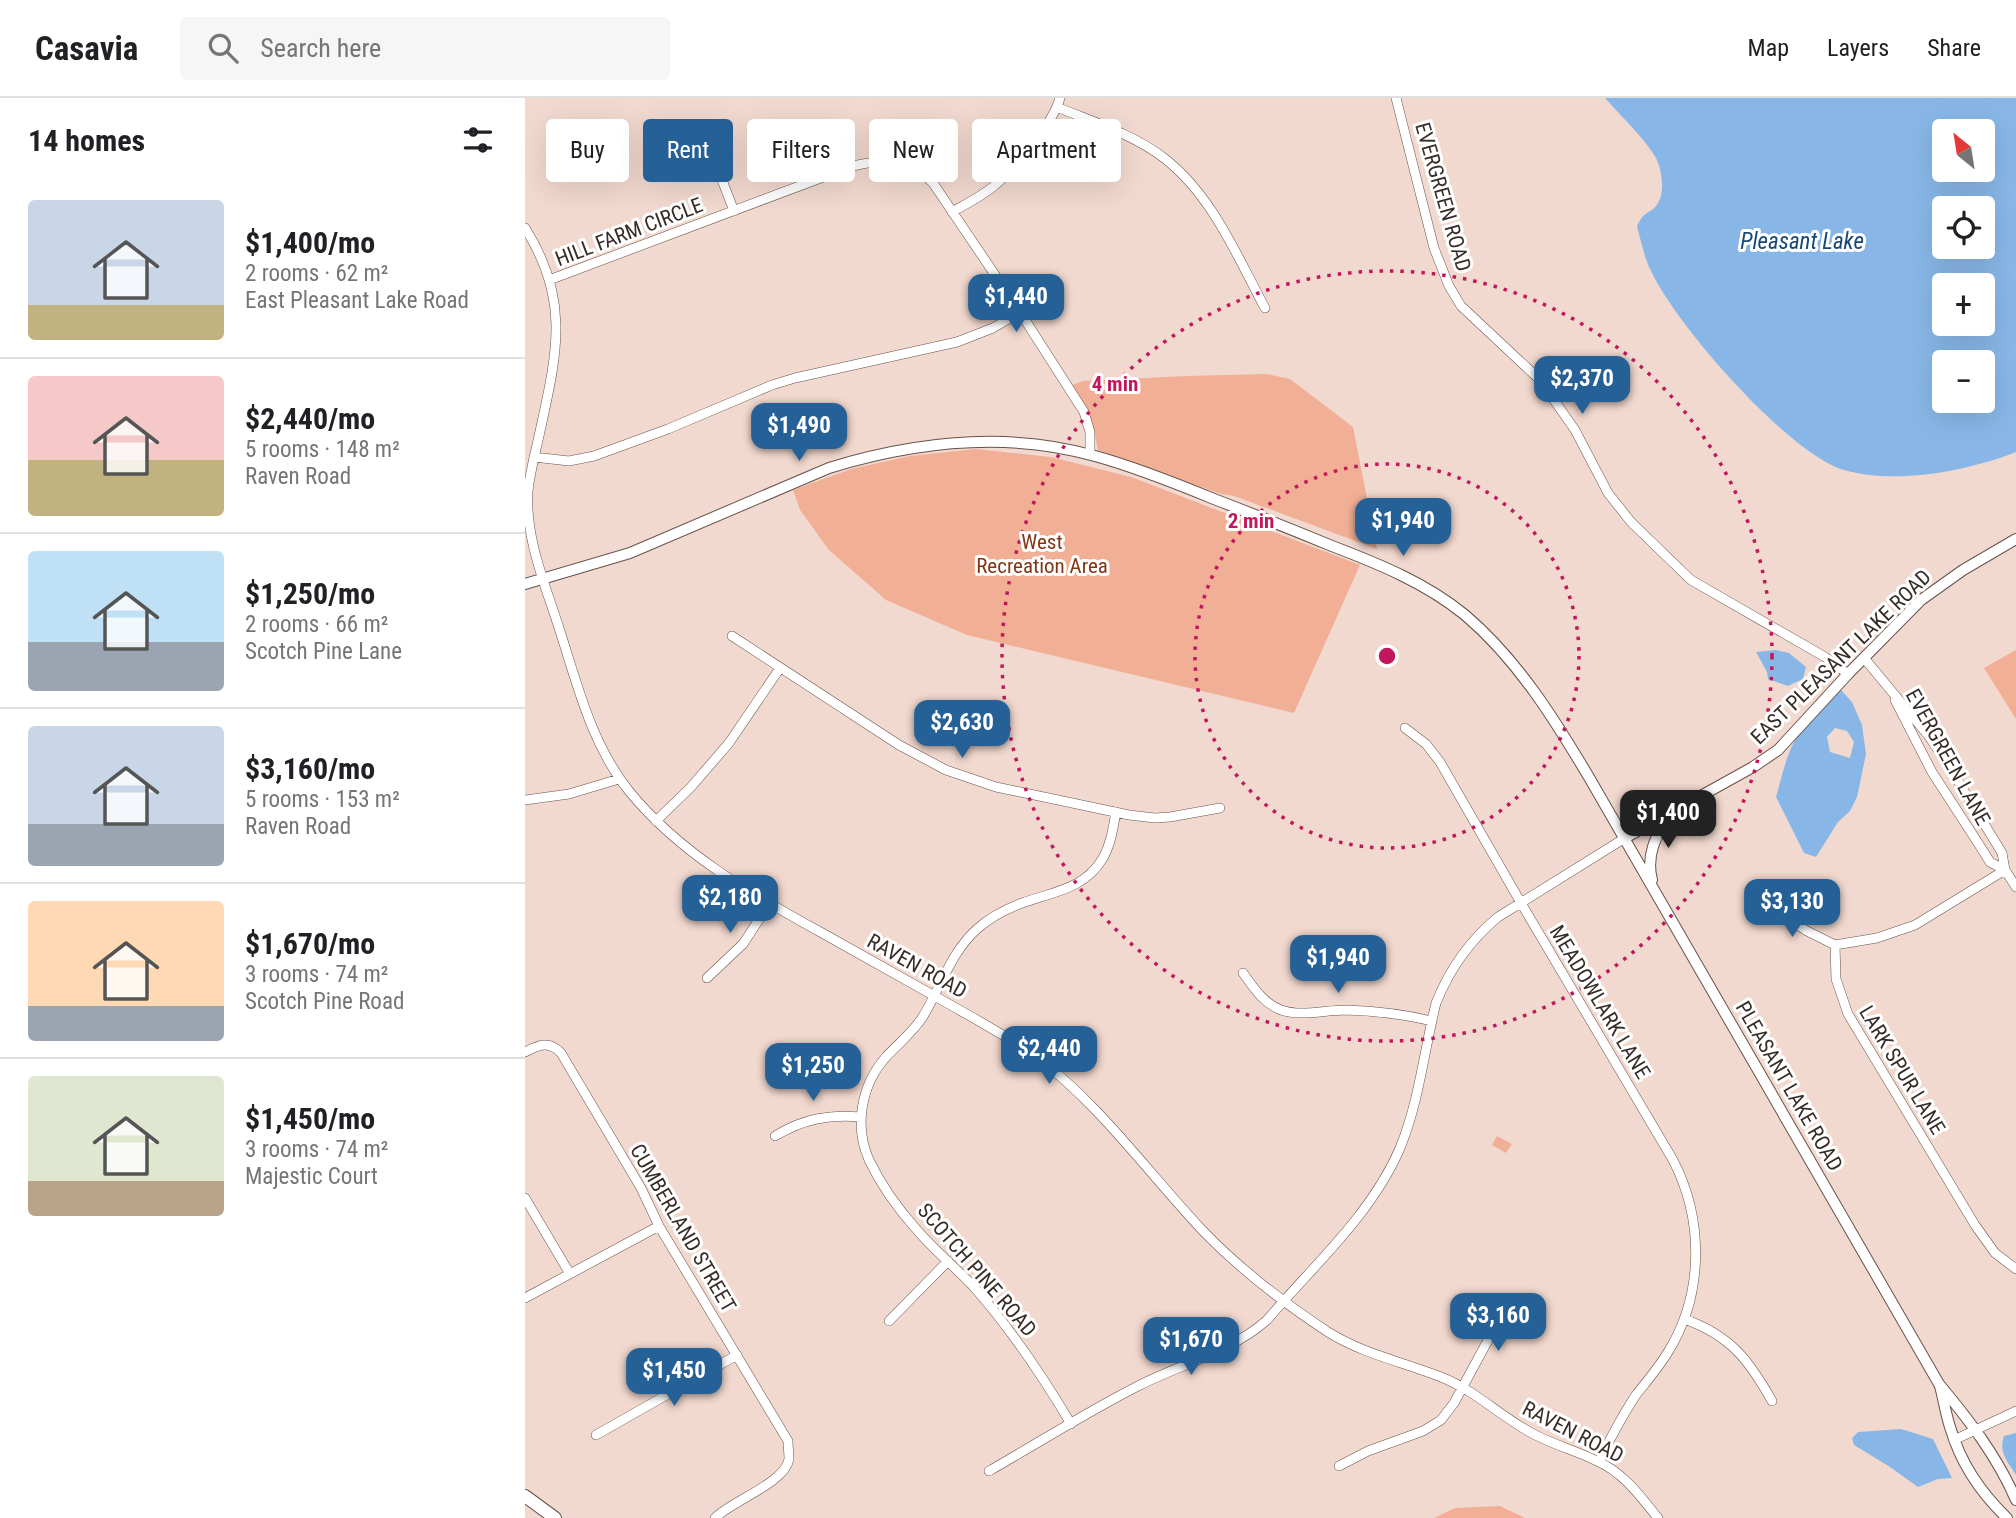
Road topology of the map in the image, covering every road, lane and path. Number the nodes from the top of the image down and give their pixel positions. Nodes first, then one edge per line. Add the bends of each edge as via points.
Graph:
1 (1396, 98) edge
2 (1058, 102) edge
3 (723, 182) edge
4 (734, 211) junction
5 (952, 212) junction
6 (525, 228) edge
7 (549, 281) junction
8 (1265, 308) dead end
9 (1020, 312) junction
10 (1090, 454) junction
11 (534, 457) junction
12 (2016, 539) edge
13 (543, 579) junction
14 (525, 584) edge
15 (732, 636) dead end
16 (1864, 658) junction
17 (780, 668) junction
18 (1848, 674) junction
19 (1890, 689) junction
20 (1405, 729) dead end
21 (619, 779) junction
22 (525, 800) edge
23 (1681, 807) junction
24 (1220, 808) dead end
25 (1116, 812) junction
26 (656, 821) junction
27 (1625, 838) junction
28 (2005, 870) junction
29 (2016, 887) edge
30 (1655, 893) junction
31 (1762, 902) dead end
32 (1521, 903) junction
33 (769, 904) junction
34 (1835, 945) junction
35 (1243, 973) dead end
36 (707, 978) dead end
37 (934, 996) junction
38 (1432, 1021) junction
39 (525, 1052) edge
40 (861, 1117) junction
41 (775, 1136) dead end
42 (525, 1198) edge
43 (659, 1226) junction
44 (948, 1261) junction
45 (2016, 1269) edge
46 (570, 1274) junction
47 (525, 1298) edge
48 (1283, 1299) junction
49 (1507, 1305) dead end
50 (1684, 1319) junction
51 (889, 1321) dead end
52 (737, 1355) junction
53 (1940, 1384) junction
54 (1463, 1387) junction
55 (1772, 1401) dead end
56 (2016, 1411) edge
57 (1071, 1424) junction
58 (1976, 1430) junction
59 (596, 1435) dead end
60 (1954, 1440) junction
61 (1599, 1461) junction
62 (1339, 1466) dead end
63 (989, 1471) dead end
64 (525, 1496) edge
65 (2016, 1500) edge
66 (555, 1518) edge
67 (715, 1518) edge
68 (1658, 1518) edge
69 (2007, 1518) edge

1 - 18 street, EVERGREEN ROAD via 1434,248 1449,286 1461,306 1540,380 1575,430 1608,494 1631,523 1691,580
2 - 5 street via 1039,135 1004,177
2 - 8 street via 1164,158 1191,184 1220,222
3 - 4 street
4 - 5 street, HILL FARM CIRCLE via 850,166 877,161 902,164 925,175
4 - 7 street, HILL FARM CIRCLE
5 - 9 street, HILL FARM CIRCLE
6 - 7 street
7 - 11 street, HILL FARM CIRCLE via 556,318 556,356
9 - 10 street, HILL FARM CIRCLE via 1084,412
9 - 11 street via 957,342 772,385 594,456 569,461
10 - 13 street, PLEASANT LAKE ROAD via 976,442 882,453 829,468 630,553
10 - 27 street, PLEASANT LAKE ROAD via 1375,563 1446,601 1486,634 1532,689
11 - 13 street, HILL FARM CIRCLE via 528,511
12 - 16 street, EAST PLEASANT LAKE ROAD via 1941,584
13 - 14 street, PLEASANT LAKE ROAD
13 - 21 street, RAVEN ROAD via 596,737
15 - 17 street
16 - 18 street, EAST PLEASANT LAKE ROAD
16 - 19 street, EVERGREEN LANE
17 - 25 street via 899,746 946,770 996,787
17 - 26 street via 729,743
18 - 23 street, EAST PLEASANT LAKE ROAD via 1777,750
19 - 28 street, EVERGREEN LANE via 1947,763 2002,853
19 - 28 street, EVERGREEN LANE via 1954,807 1990,862
20 - 32 street, MEADOWLARK LANE via 1440,762
21 - 22 street via 569,794
21 - 26 street, RAVEN ROAD
23 - 27 street, EAST PLEASANT LAKE ROAD
23 - 30 street via 1654,844 1649,870
24 - 25 street via 1162,818
25 - 37 street, SCOTCH PINE ROAD via 1108,847 1089,876 1070,888 1006,909 977,928 956,953
26 - 33 street, RAVEN ROAD via 686,848
27 - 30 street, PLEASANT LAKE ROAD
27 - 32 street, EAST PLEASANT LAKE ROAD
28 - 29 street, EVERGREEN LANE
28 - 34 street via 1916,925
30 - 53 street, PLEASANT LAKE ROAD
31 - 34 street
32 - 38 street, EAST PLEASANT LAKE ROAD via 1485,929 1461,955 1443,986
32 - 50 street, MEADOWLARK LANE via 1679,1170 1692,1209 1696,1246 1693,1287
33 - 36 street via 743,944
33 - 37 street, RAVEN ROAD
34 - 45 street, LARK SPUR LANE via 1836,979 1848,1014 1975,1226
35 - 38 street via 1265,1000 1293,1013 1360,1010
37 - 40 street, SCOTCH PINE ROAD via 921,1020 871,1078
37 - 48 street, RAVEN ROAD via 1016,1043 1058,1075 1222,1249
38 - 48 street, EAST PLEASANT LAKE ROAD via 1408,1124 1391,1167 1368,1204
39 - 43 street, CUMBERLAND STREET via 550,1044 561,1053
40 - 41 street via 814,1118
40 - 44 street, SCOTCH PINE ROAD via 865,1147 876,1172 917,1231
42 - 46 street
43 - 46 street
43 - 52 street, CUMBERLAND STREET
44 - 51 street
44 - 57 street, SCOTCH PINE ROAD via 1014,1335
46 - 47 street
48 - 54 street, RAVEN ROAD via 1347,1343
48 - 57 street via 1267,1320 1244,1338 1139,1385
49 - 54 street
50 - 55 street via 1720,1336 1738,1351
50 - 61 street, MEADOWLARK LANE via 1669,1351 1623,1415
52 - 59 street
52 - 67 street, CUMBERLAND STREET via 788,1441 789,1461 780,1476
53 - 58 street, PLEASANT LAKE ROAD
53 - 60 street, PLEASANT LAKE ROAD
54 - 61 street, RAVEN ROAD via 1532,1434
54 - 62 street via 1448,1412 1432,1426
56 - 58 street
57 - 63 street
58 - 60 street
58 - 65 street, PLEASANT LAKE ROAD
60 - 69 street, PLEASANT LAKE ROAD via 1982,1489
61 - 68 street, RAVEN ROAD via 1635,1489
64 - 66 main road

